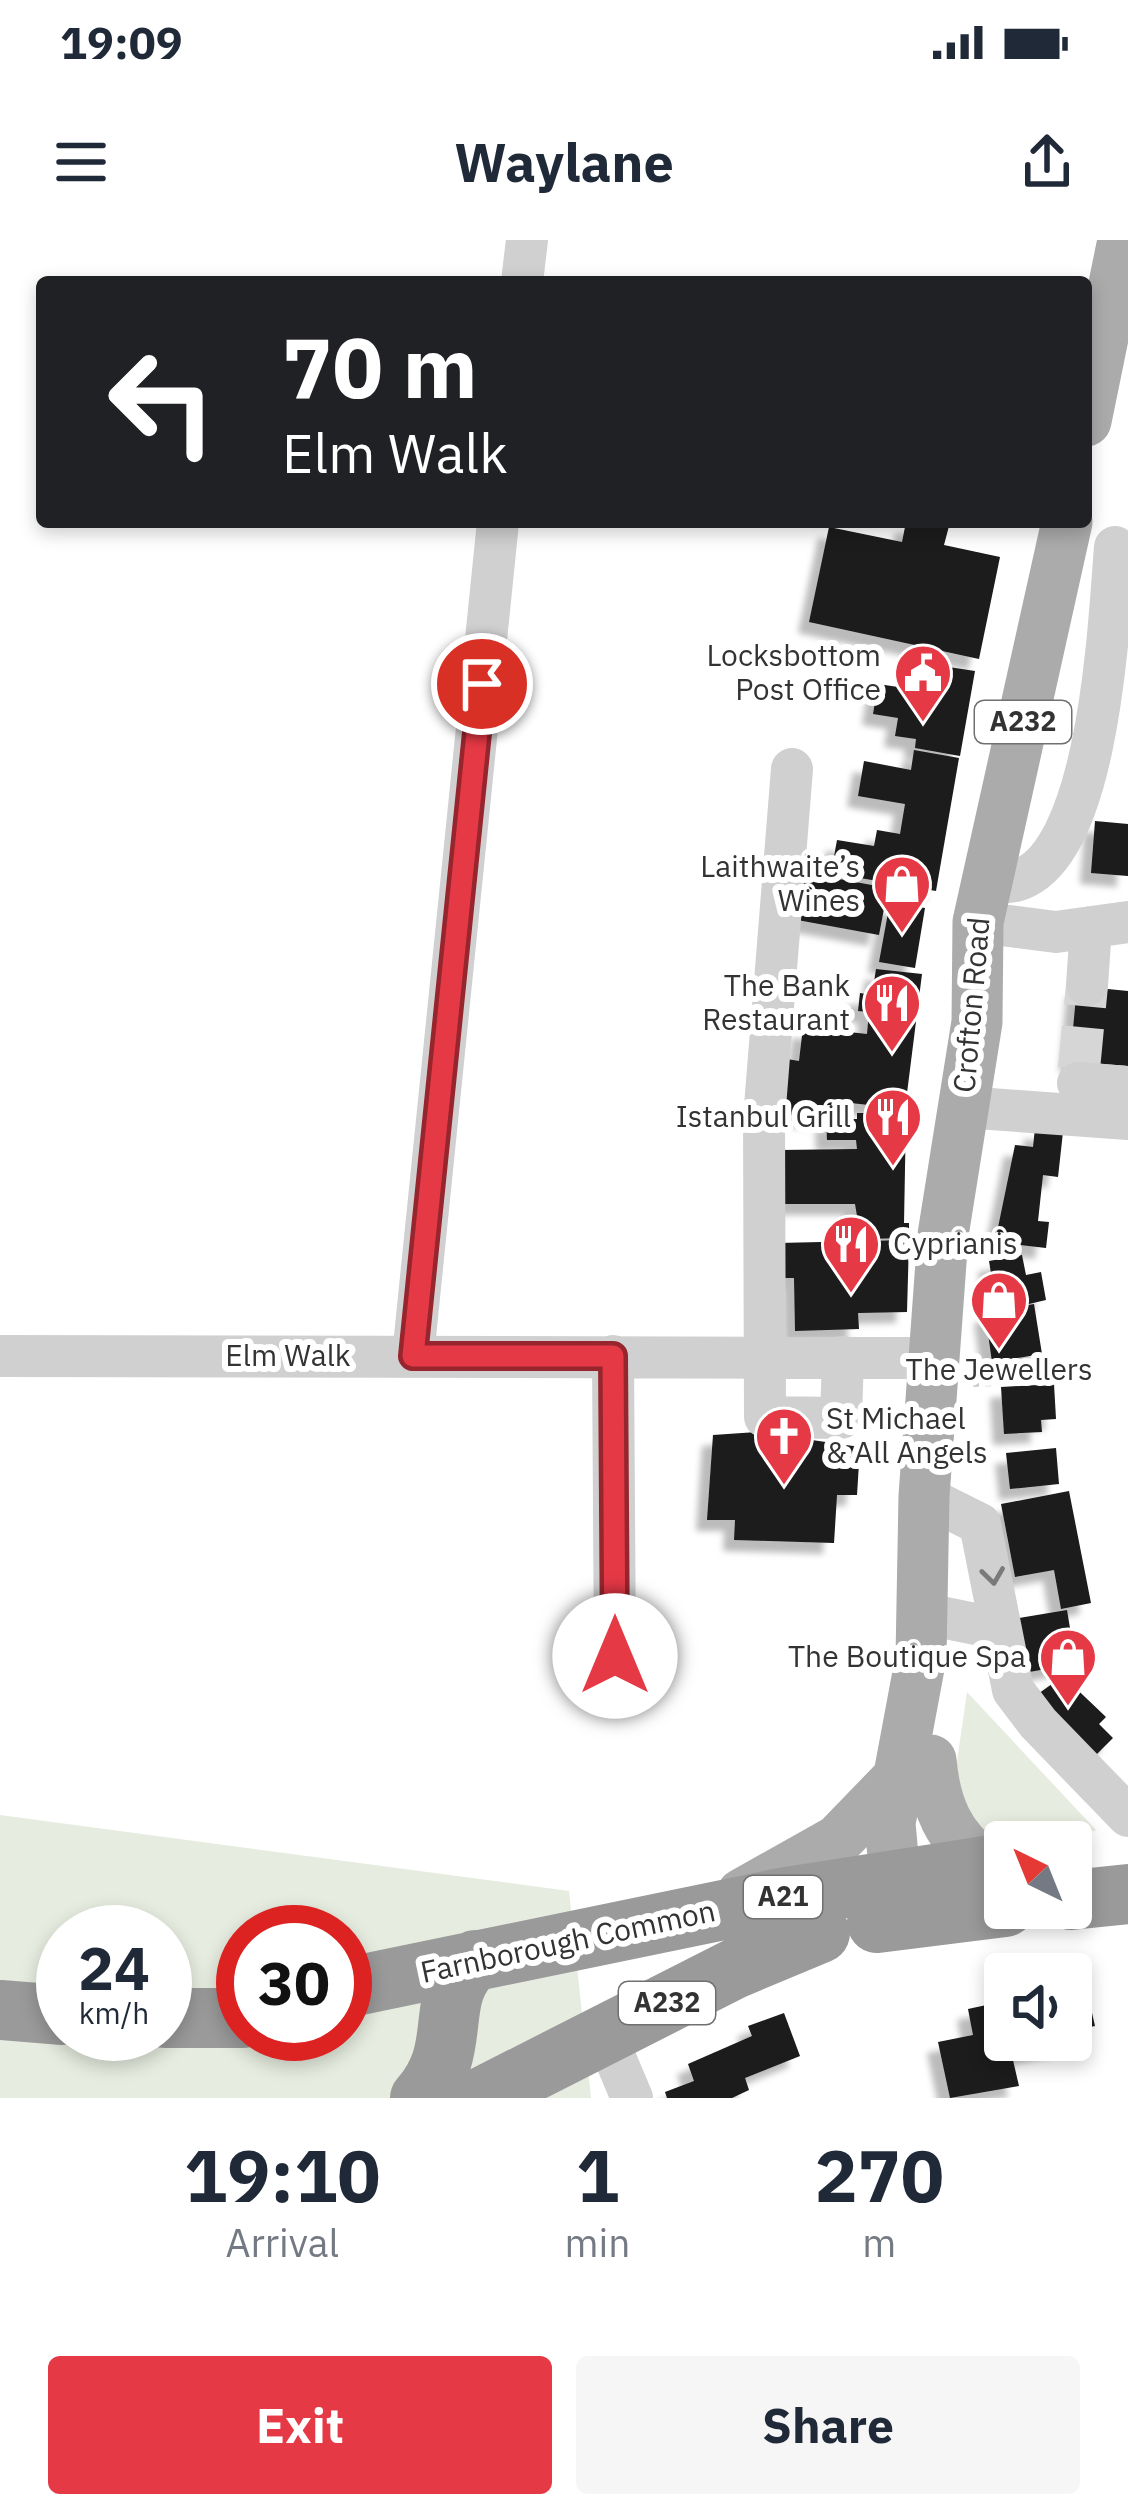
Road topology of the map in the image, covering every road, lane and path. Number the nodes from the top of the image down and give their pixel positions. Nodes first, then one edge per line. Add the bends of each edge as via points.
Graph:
1 (526, 240) edge
2 (1123, 240) edge
3 (523, 276) edge
4 (1092, 392) edge
5 (497, 528) edge
6 (1066, 529) edge
7 (1122, 548) edge
8 (792, 769) dead end
9 (981, 902) junction
10 (1110, 924) edge
11 (1101, 982) tunnel mouth
12 (1128, 1087) edge
13 (1077, 1089) junction
14 (963, 1108) junction
15 (1128, 1119) edge
16 (413, 1356) junction
17 (613, 1356) junction
18 (0, 1357) edge
19 (766, 1357) junction
20 (843, 1357) junction
21 (935, 1371) junction
22 (1086, 1379) dead end
23 (924, 1496) junction
24 (1000, 1629) junction
25 (921, 1635) junction
26 (615, 1656) dead end
27 (914, 1769) junction
28 (1128, 1816) edge
29 (984, 1865) edge
30 (984, 1880) edge
31 (909, 1890) junction
32 (820, 1933) joint
33 (692, 1954) junction
34 (462, 1979) junction
35 (372, 1999) edge
36 (372, 2009) edge
37 (0, 2010) edge
38 (36, 2013) edge
39 (605, 2034) junction
40 (452, 2088) edge
41 (632, 2098) edge

1 - 3 street
2 - 4 main road
5 - 16 street
6 - 7 street
6 - 9 main road, Crofton Road / A232
7 - 9 street via 1097,728 1077,804 1034,872
8 - 19 street via 764,1120
9 - 10 street via 1056,932
9 - 14 main road, Crofton Road / A232 via 977,1022
10 - 11 street
12 - 13 street
13 - 14 street
13 - 15 street
14 - 21 main road, Crofton Road / A232 via 943,1235
16 - 17 street, Elm Walk
16 - 18 street, Elm Walk
17 - 19 street, Elm Walk
17 - 26 street
19 - 20 street, Elm Walk
19 - 20 street via 765,1417 842,1418
20 - 21 street, Elm Walk
21 - 22 path
21 - 23 main road, Crofton Road / A232
23 -> 24 street via 980,1524
23 - 25 main road, Crofton Road / A232
24 - 25 street
24 - 28 street via 1024,1708
25 - 27 main road, Crofton Road / A232
27 - 29 main road, A232
27 - 31 main road, Crofton Road / A232 via 890,1823
27 - 33 main road, A232 via 851,1828 762,1887
30 - 31 highway, Farnborough Common / A21
31 - 32 highway, Farnborough Common / A21
31 - 33 highway, Farnborough Common / A21
32 - 33 highway, A232
33 - 34 highway, Farnborough Common / A21
33 - 39 highway, A232
34 - 35 highway, Farnborough Common / A21
34 - 40 highway
36 - 40 highway, Farnborough Common / A21 via 404,2021 422,2044 425,2079
37 - 38 highway
39 - 40 highway, A232
39 - 41 street

